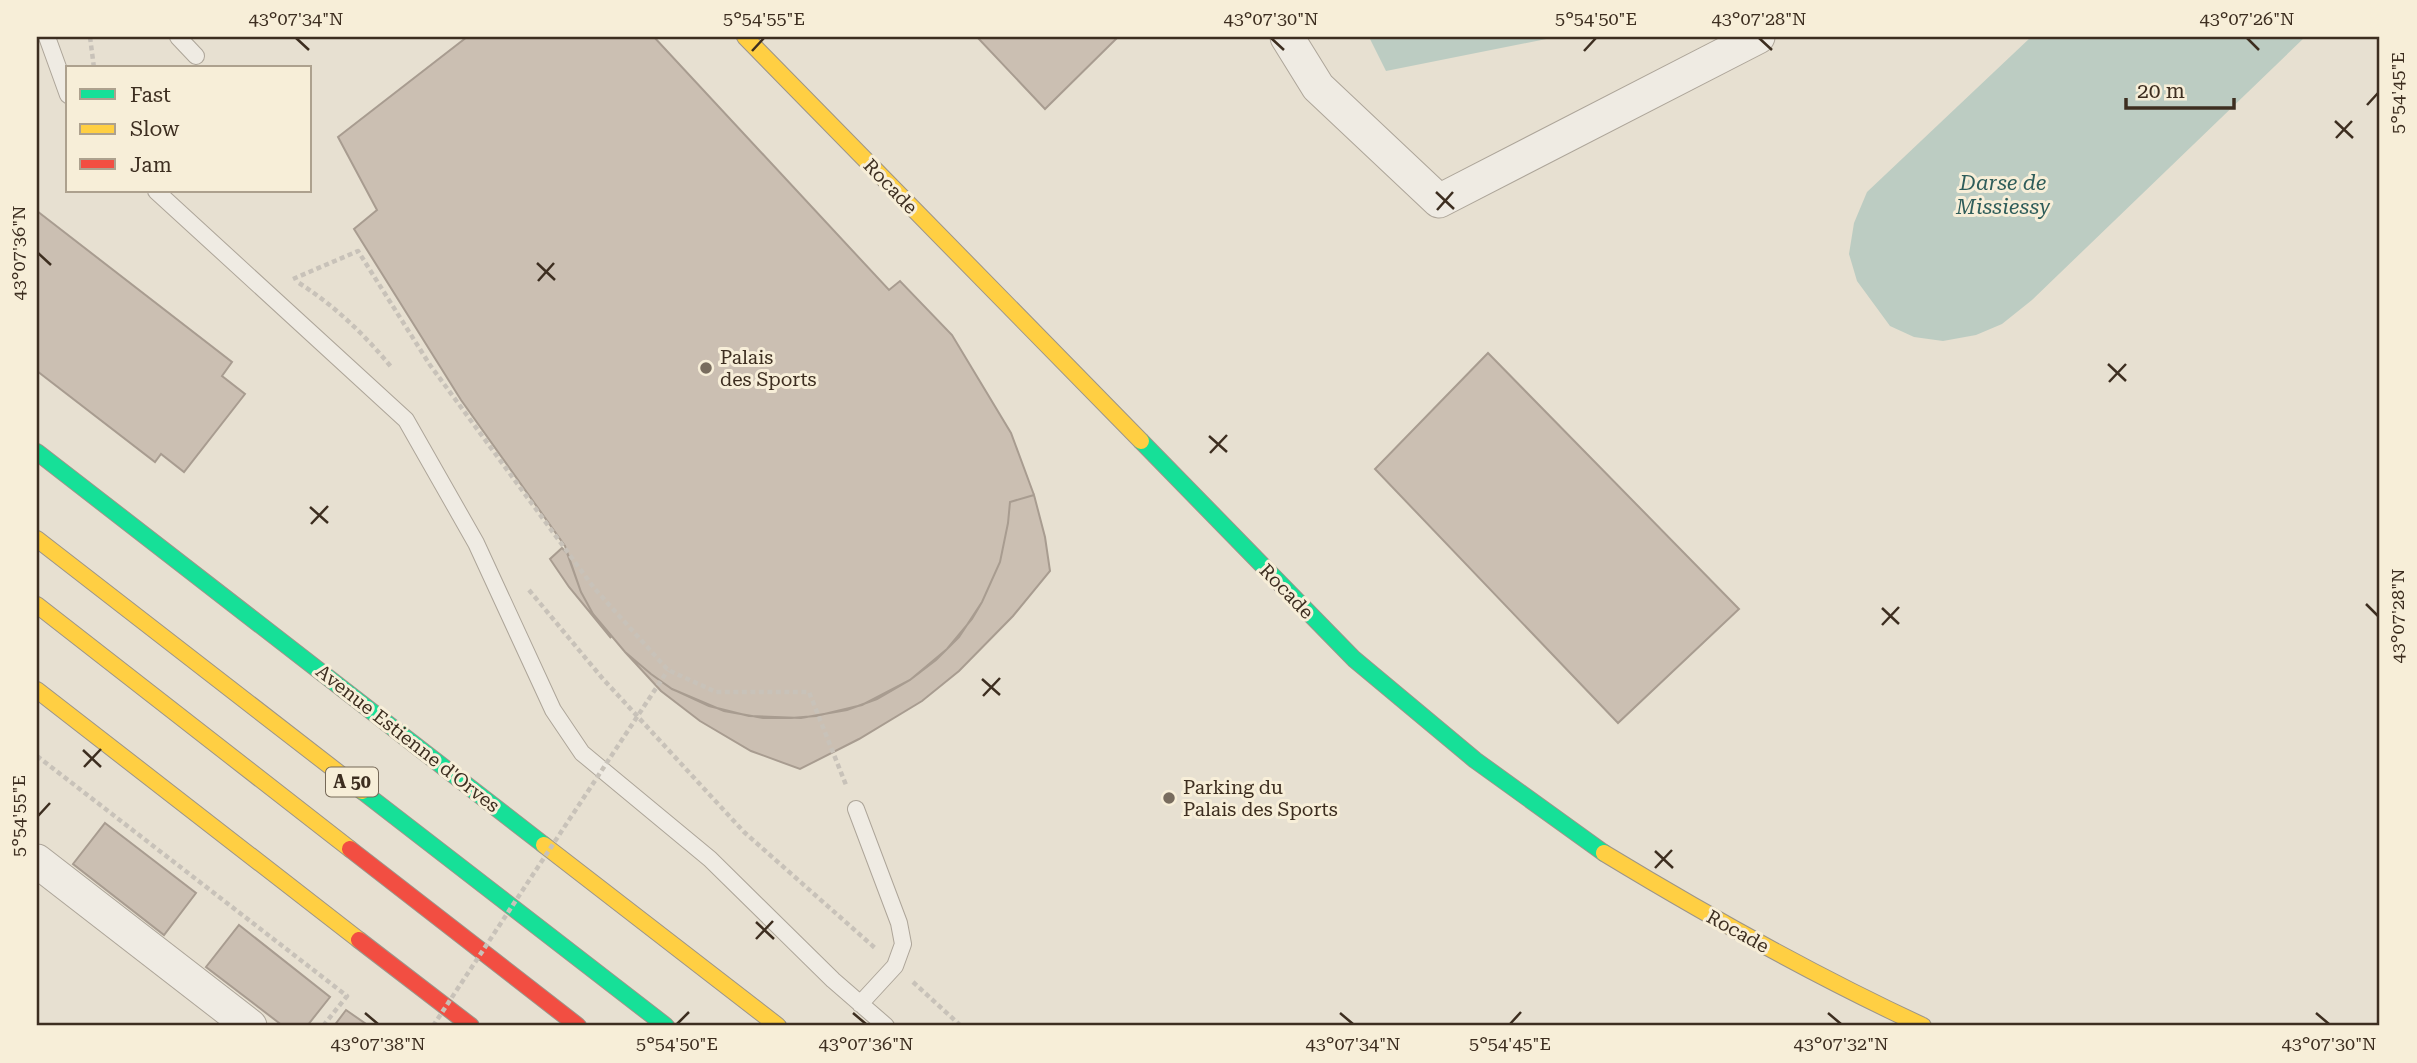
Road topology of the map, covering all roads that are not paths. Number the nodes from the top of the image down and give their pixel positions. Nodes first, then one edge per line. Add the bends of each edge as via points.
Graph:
1 (47, 37) edge
2 (178, 37) edge
3 (745, 37) edge
4 (1287, 37) edge
5 (1758, 37) edge
6 (197, 56) dead end
7 (66, 89) edge
8 (157, 192) edge
9 (37, 452) edge
10 (37, 539) edge
11 (37, 605) edge
12 (37, 690) edge
13 (856, 809) road end
14 (37, 861) edge
15 (860, 1004) junction
16 (250, 1026) edge
17 (471, 1026) edge
18 (578, 1026) edge
19 (666, 1026) edge
20 (778, 1026) edge
21 (886, 1026) edge
22 (1923, 1026) edge

1 - 7 lane
2 - 6 lane
3 - 22 main road, Rocade via 1354,659 1475,760 1587,843 1722,924
4 - 5 street via 1318,87 1439,201
8 - 15 lane via 406,420 476,542 553,710 582,753 710,859
9 - 20 main road, Avenue Estienne d'Orves
10 - 19 main road, A 50
11 - 18 main road, A 50
12 - 17 main road
13 - 15 lane via 899,923 902,944 895,966
14 - 16 street
15 - 21 lane

